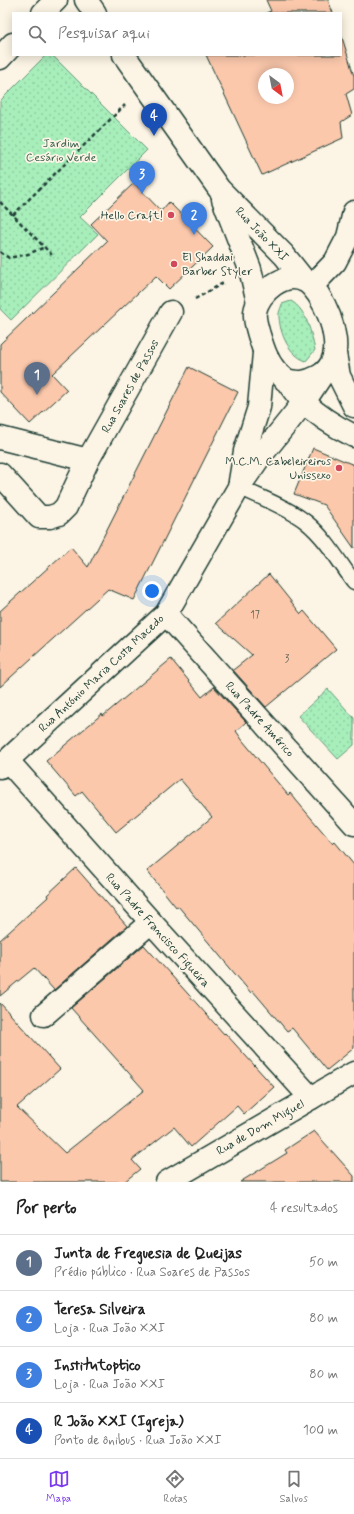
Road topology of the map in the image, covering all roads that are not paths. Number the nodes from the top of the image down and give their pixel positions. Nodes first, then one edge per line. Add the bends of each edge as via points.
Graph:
1 (56, 0) edge
2 (86, 0) edge
3 (44, 12) edge
4 (94, 12) edge
5 (12, 45) edge
6 (125, 56) edge
7 (0, 58) edge
8 (219, 189) junction
9 (354, 212) edge
10 (308, 283) junction
11 (258, 302) junction
12 (171, 312) road end
13 (264, 353) junction
14 (335, 354) junction
15 (322, 375) junction
16 (286, 380) junction
17 (304, 402) junction
18 (354, 406) edge
19 (354, 436) edge
20 (0, 438) edge
21 (88, 460) junction
22 (0, 474) edge
23 (239, 487) junction
24 (354, 582) edge
25 (166, 614) junction
26 (4, 763) edge
27 (354, 824) edge
28 (151, 922) junction
29 (44, 1015) dead end
30 (354, 1073) edge
31 (311, 1098) junction
32 (167, 1182) edge

1 - 3 street
2 - 4 street
5 - 7 street
6 - 8 street, Rua João XXI
8 - 10 street, Rua João XXI
8 - 11 street, Rua João XXI via 250,269
9 - 10 street via 348,237 335,262
10 - 11 street via 291,279 278,282 267,290
10 - 14 street via 323,302 331,322 335,337
11 - 13 street via 255,313
12 - 21 street, Rua Soares de Passos
13 - 16 street via 275,370
13 - 23 street, Rua António Maria Costa Macedo via 259,406 245,451
14 - 15 street via 331,365
14 - 18 street via 340,376
15 - 16 street via 309,382
15 - 17 street, Rua António Maria Costa Macedo
16 - 17 street
17 - 19 street via 334,425
17 - 23 street, Rua António Maria Costa Macedo
20 - 21 street
21 - 22 street, Rua Soares de Passos via 66,507 59,514 50,517 39,518
23 - 24 lane via 306,522 317,532
23 - 25 street, Rua António Maria Costa Macedo
25 - 26 street, Rua António Maria Costa Macedo
25 - 27 street, Rua Padre Américo
26 - 28 street, Rua Padre Francisco Figueira
28 - 29 street
28 - 31 street, Rua Padre Francisco Figueira
30 - 31 street, Rua de Dom Miguel
31 - 32 street, Rua de Dom Miguel

